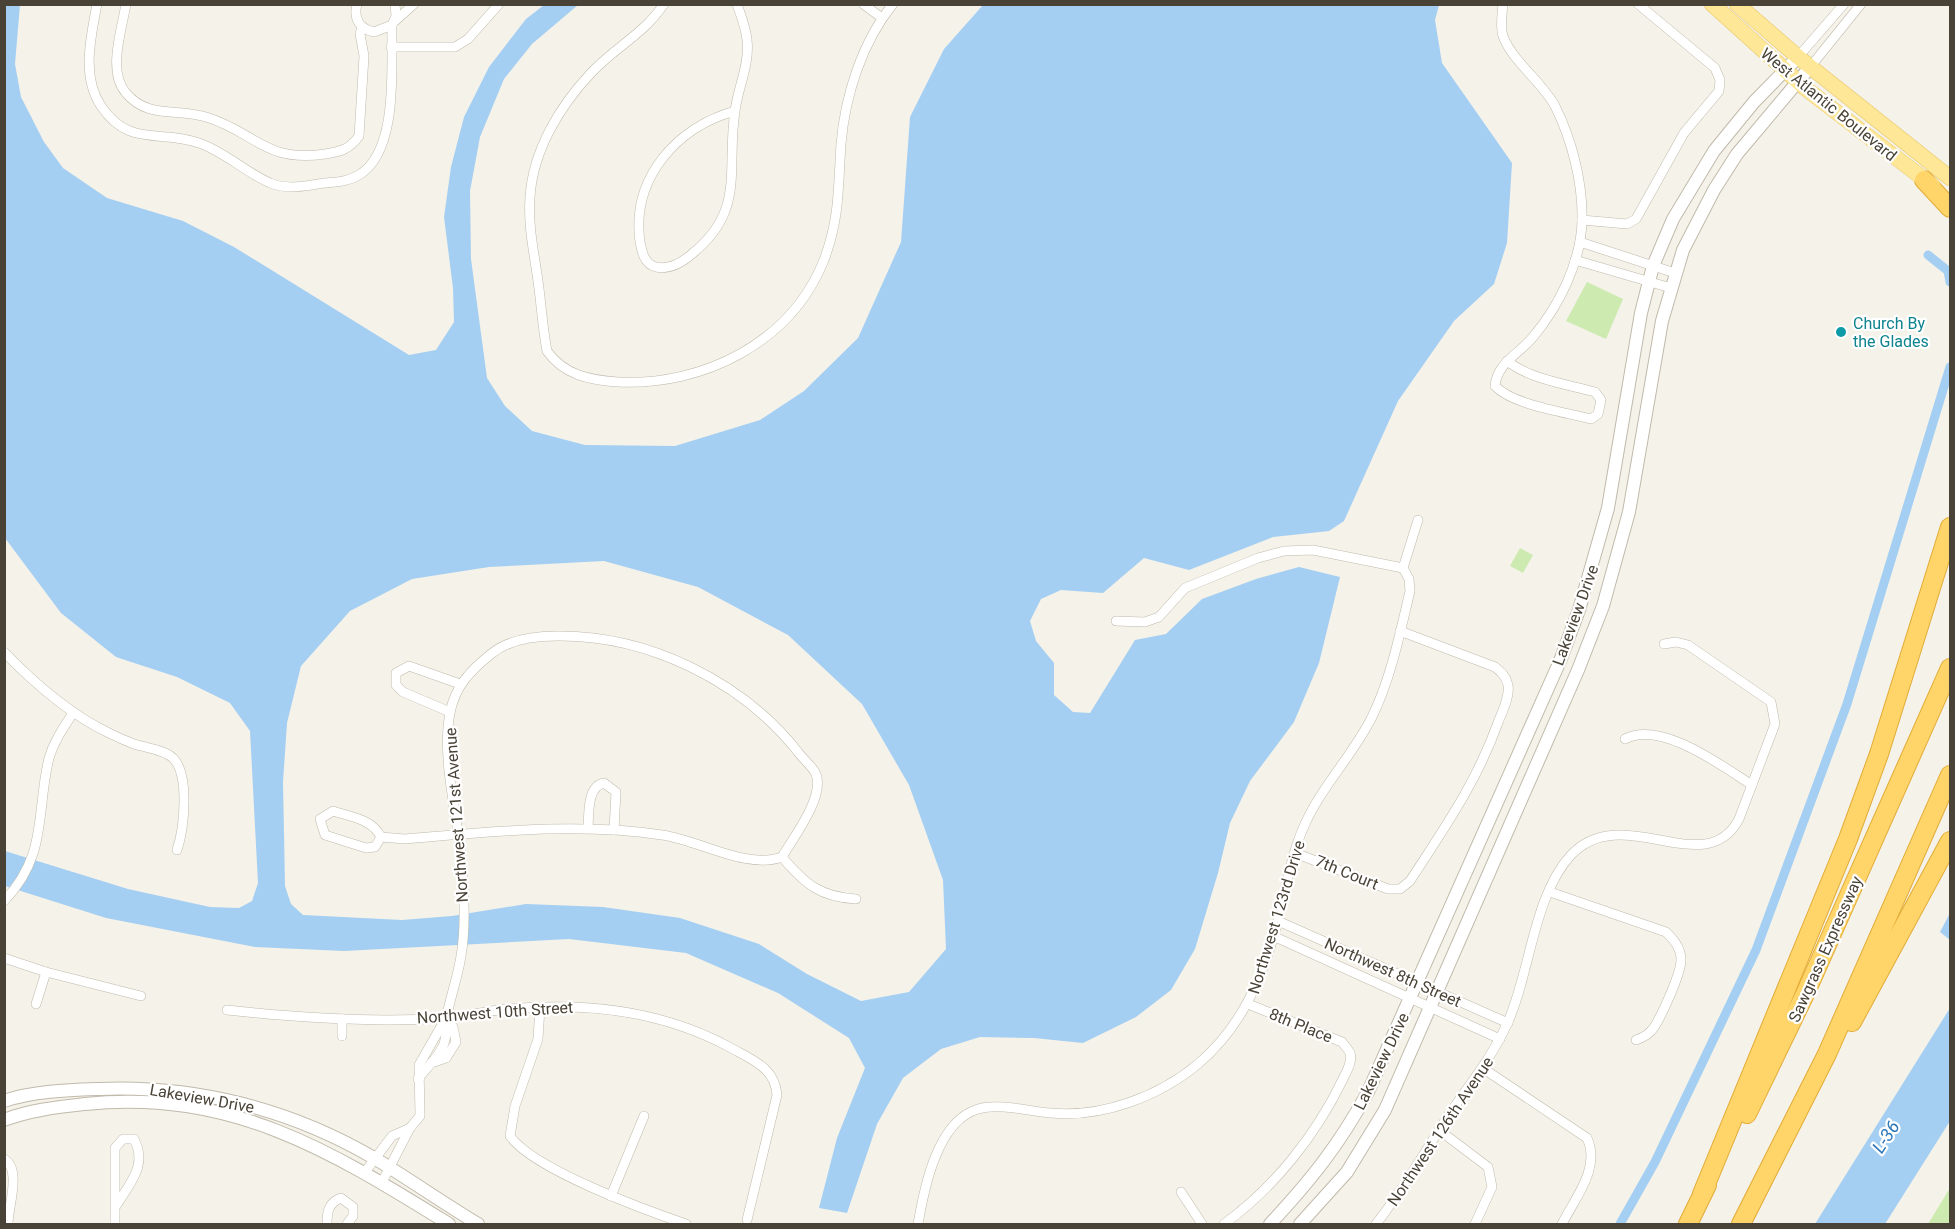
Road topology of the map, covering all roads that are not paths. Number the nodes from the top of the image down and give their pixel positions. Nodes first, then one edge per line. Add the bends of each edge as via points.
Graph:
1 (97, 4) edge
2 (126, 4) edge
3 (357, 4) edge
4 (396, 4) edge
5 (414, 4) edge
6 (499, 4) edge
7 (664, 4) edge
8 (737, 4) edge
9 (863, 4) edge
10 (892, 4) edge
11 (1503, 4) edge
12 (1638, 4) edge
13 (1712, 4) edge
14 (1737, 4) edge
15 (1844, 4) edge
16 (1861, 4) edge
17 (882, 18) junction
18 (393, 23) junction
19 (371, 30) junction
20 (391, 45) junction
21 (1804, 61) junction
22 (1784, 70) junction
23 (1798, 82) junction
24 (735, 111) junction
25 (1950, 178) edge
26 (1924, 180) junction
27 (1950, 197) edge
28 (1950, 208) edge
29 (1582, 220) junction
30 (1580, 242) junction
31 (1575, 260) junction
32 (1653, 266) junction
33 (1675, 273) junction
34 (1649, 281) junction
35 (1671, 288) junction
36 (1507, 361) junction
37 (1418, 520) dead end
38 (1950, 527) edge
39 (1403, 568) junction
40 (1116, 621) dead end
41 (1400, 631) junction
42 (1664, 644) dead end
43 (4, 652) edge
44 (1950, 668) edge
45 (460, 684) junction
46 (73, 712) junction
47 (450, 712) junction
48 (1625, 739) dead end
49 (1523, 744) junction
50 (1542, 753) junction
51 (1950, 775) edge
52 (1752, 785) junction
53 (588, 828) junction
54 (614, 830) junction
55 (457, 836) junction
56 (381, 837) junction
57 (1950, 841) edge
58 (177, 850) dead end
59 (1295, 853) junction
60 (782, 857) junction
61 (1550, 892) junction
62 (7, 899) edge
63 (856, 899) dead end
64 (1278, 921) junction
65 (1273, 936) junction
66 (4, 958) edge
67 (46, 972) junction
68 (1418, 983) junction
69 (1437, 991) junction
70 (141, 996) dead end
71 (1411, 999) junction
72 (36, 1004) dead end
73 (1248, 1004) junction
74 (1430, 1007) junction
75 (540, 1008) junction
76 (227, 1010) dead end
77 (342, 1018) junction
78 (446, 1018) junction
79 (1508, 1023) junction
80 (342, 1036) dead end
81 (1500, 1039) junction
82 (1636, 1040) dead end
83 (1827, 1054) junction
84 (1484, 1069) junction
85 (418, 1079) junction
86 (4, 1101) edge
87 (644, 1116) dead end
88 (4, 1120) edge
89 (410, 1128) junction
90 (1439, 1130) junction
91 (373, 1158) junction
92 (4, 1159) edge
93 (390, 1168) junction
94 (365, 1172) junction
95 (382, 1182) junction
96 (1181, 1192) dead end
97 (1702, 1194) junction
98 (611, 1196) junction
99 (116, 1206) junction
100 (7, 1220) edge
101 (748, 1223) edge
102 (115, 1224) edge
103 (327, 1224) edge
104 (347, 1224) edge
105 (449, 1224) edge
106 (478, 1224) edge
107 (686, 1224) edge
108 (918, 1224) edge
109 (1202, 1224) edge
110 (1224, 1224) edge
111 (1270, 1224) edge
112 (1300, 1224) edge
113 (1376, 1224) edge
114 (1475, 1224) edge
115 (1562, 1224) edge
116 (1688, 1224) edge
117 (1741, 1224) edge

1 - 20 street via 89,61 92,87 114,121 139,135 199,143 284,187 342,182 371,164 386,139
2 - 19 street via 117,57 118,78 124,92 156,112 209,117 282,155 302,158 340,152 353,145 359,136 360,34
3 - 19 street via 356,15
4 - 18 street
5 - 18 street
6 - 20 street via 468,39 455,47
7 - 17 street via 640,34 593,70 571,95 538,157 530,196 530,236 547,351 557,365 574,374 606,381 644,383 708,370 744,353 779,325 804,295 835,227 849,95
8 - 24 street via 747,40 746,64
9 - 17 street
10 - 17 street
11 - 29 street via 1503,36 1554,106 1574,156
12 - 29 street via 1715,68 1719,92 1684,133 1636,219 1627,224
13 - 22 main road, West Atlantic Boulevard
14 - 21 main road, West Atlantic Boulevard
15 - 21 street, Lakeview Drive
16 - 21 street, Lakeview Drive
18 - 19 street
18 - 20 street
19 - 20 street
21 - 22 street, Lakeview Drive
21 - 23 street, Lakeview Drive
21 - 25 main road, West Atlantic Boulevard
22 - 23 main road, West Atlantic Boulevard
22 - 32 street, Lakeview Drive via 1714,151 1673,219
23 - 26 main road, West Atlantic Boulevard
23 - 33 street, Lakeview Drive via 1737,154 1714,190
24 - 24 street via 711,117 669,149 655,167 645,186 639,233 645,260 653,266 664,268 690,256 715,231 725,214 731,196
26 - 27 main road, West Atlantic Boulevard
26 - 28 highway
29 - 30 street
30 - 31 street
30 - 32 street
31 - 34 street
31 - 36 street via 1550,313 1532,338
32 - 33 street
32 - 34 street, Lakeview Drive
33 - 35 street, Lakeview Drive
34 - 35 street
34 - 49 street, Lakeview Drive via 1600,542 1564,651
35 - 50 street, Lakeview Drive via 1619,550 1603,606
36 - 36 street via 1496,374 1495,386 1503,394 1591,419 1598,414 1601,400 1595,392 1519,370
37 - 39 street, Northwest 123rd Drive
38 - 97 highway via 1848,839
39 - 40 street via 1313,550 1284,551 1185,588 1159,617 1145,622
39 - 41 street, Northwest 123rd Drive via 1410,591
41 - 59 street, Northwest 123rd Drive via 1372,716 1318,799
41 - 59 street, 7th Court via 1495,667 1505,676 1506,700 1488,750 1466,795 1410,881 1400,889 1388,889
42 - 52 street via 1688,645 1771,702 1775,724
43 - 46 street
44 - 97 highway, Sawgrass Expressway via 1774,1061
45 - 47 street, Northwest 121st Avenue
45 - 47 street via 409,666 396,673 396,685 403,692
45 - 60 street via 494,651 520,640 546,636 610,640 653,652 722,684 760,712 816,774 813,804
46 - 58 street via 133,744 165,752 173,758 182,776 184,830
46 - 62 street via 50,755 40,831 33,854
47 - 55 street, Northwest 121st Avenue via 448,737
48 - 52 street via 1646,733 1696,750
49 - 50 street
49 - 68 street, Lakeview Drive
50 - 69 street, Lakeview Drive
51 - 83 highway
52 - 61 street, Northwest 126th Avenue via 1734,829 1715,843 1691,845 1616,834 1598,836 1568,859
53 - 54 street
53 - 54 street via 593,791 604,783 616,792
53 - 55 street
54 - 60 street via 664,835 759,861
55 - 56 street
55 - 78 street, Northwest 121st Avenue via 462,863 462,954
56 - 56 street via 375,847 366,848 325,835 320,819 333,811 369,823
57 - 83 highway via 1847,1031
59 - 64 street, Northwest 123rd Drive
60 - 63 street via 806,883 834,898
61 - 79 street, Northwest 126th Avenue
61 - 82 street via 1666,932 1679,949 1680,968 1654,1027
64 - 65 street, Northwest 123rd Drive
64 - 68 street, Northwest 8th Street
65 - 71 street, Northwest 8th Street
65 - 73 street, Northwest 123rd Drive
66 - 67 street
67 - 70 street
67 - 72 street
68 - 69 street, Northwest 8th Street
68 - 71 street, Lakeview Drive
69 - 74 street, Lakeview Drive
69 - 79 street, Northwest 8th Street
71 - 74 street, Northwest 8th Street
71 - 111 street, Lakeview Drive via 1342,1138 1314,1177
73 - 108 street, Northwest 123rd Drive via 1198,1064 1166,1087 1128,1103 1094,1111 1053,1113 978,1109 963,1118 949,1131 939,1149 923,1194
73 - 110 street, 8th Place via 1342,1042 1350,1053 1350,1063 1302,1145 1275,1178
74 - 81 street, Northwest 8th Street
74 - 112 street, Lakeview Drive via 1385,1110 1362,1150
75 - 78 street, Northwest 10th Street
75 - 98 street via 538,1039 510,1124 510,1136 527,1155
75 - 101 street, Northwest 10th Street via 601,1007 680,1024 763,1065 776,1085 777,1095
76 - 77 street, Northwest 10th Street
77 - 78 street, Northwest 10th Street
77 - 80 street
78 - 85 street, Northwest 121st Avenue via 419,1065
78 - 85 street via 456,1036 454,1049 446,1058 431,1063
79 - 81 street, Northwest 126th Avenue
81 - 84 street, Northwest 126th Avenue
83 - 117 highway
84 - 90 street, Northwest 126th Avenue
84 - 115 street via 1581,1131 1592,1147 1591,1168
85 - 89 street, Northwest 121st Avenue via 420,1116
86 - 91 street, Lakeview Drive via 113,1088 189,1093 276,1113 307,1124
87 - 98 street
88 - 94 street, Lakeview Drive via 60,1107 109,1102 171,1104 228,1113 326,1151
89 - 91 street via 392,1136
89 - 93 street, Northwest 121st Avenue
90 - 113 street, Northwest 126th Avenue
90 - 114 street via 1488,1167 1492,1187
91 - 93 street, Lakeview Drive
91 - 94 street
92 - 100 street via 13,1171
93 - 95 street, Northwest 121st Avenue
93 - 106 street, Lakeview Drive
94 - 95 street, Lakeview Drive
95 - 105 street, Lakeview Drive
96 - 109 street
97 - 116 highway, Sawgrass Expressway
98 - 107 street
99 - 99 street via 115,1148 123,1138 134,1139 141,1160 138,1172
99 - 102 street
103 - 104 street via 330,1206 341,1198 353,1207

